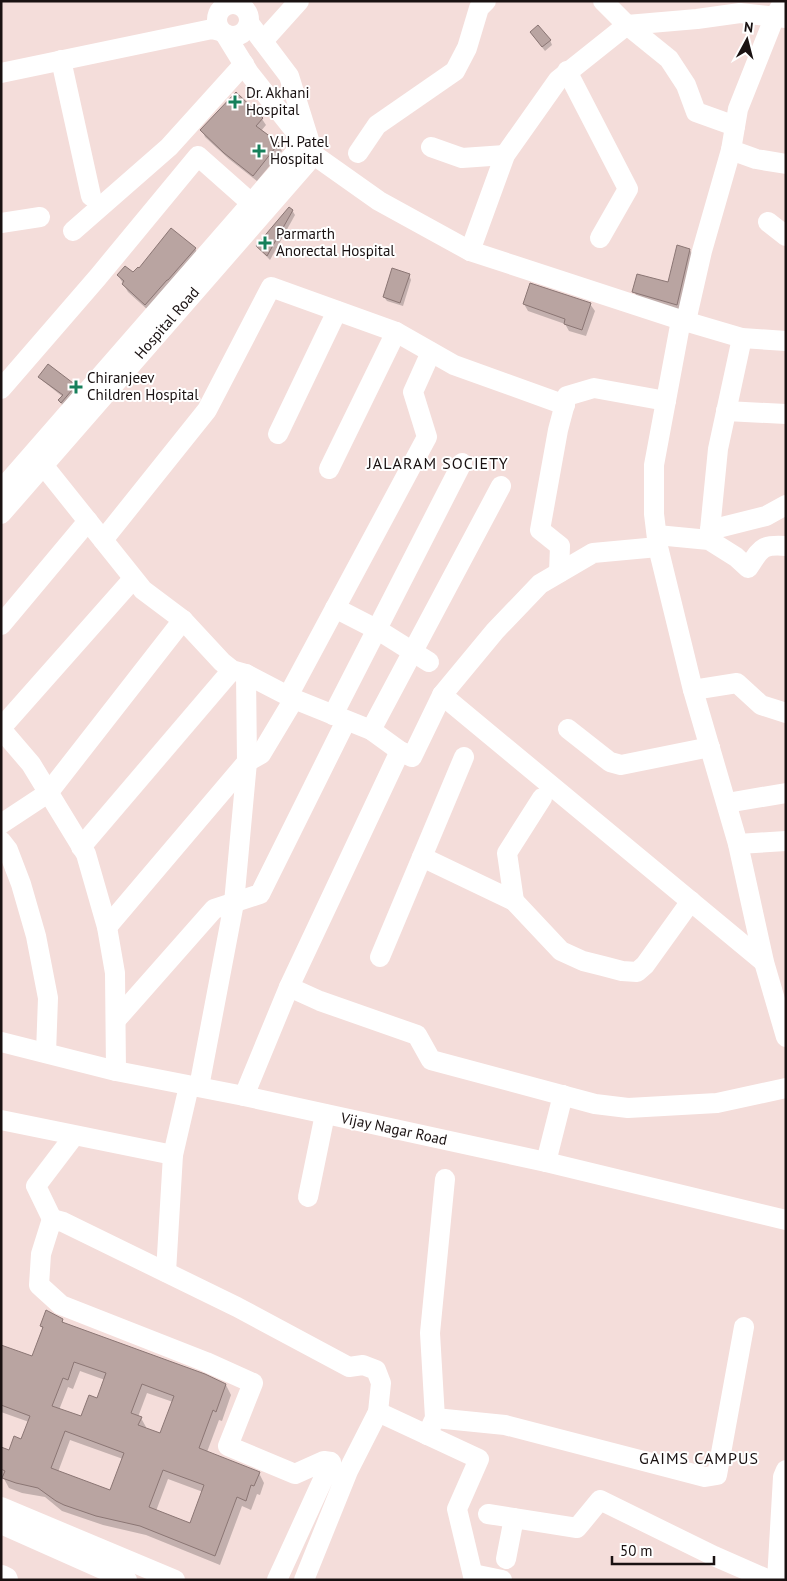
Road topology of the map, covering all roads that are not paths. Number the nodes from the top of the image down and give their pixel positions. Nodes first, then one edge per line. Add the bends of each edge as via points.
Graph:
1 (299, 1) edge
2 (486, 1) edge
3 (603, 1) edge
4 (707, 1) edge
5 (246, 10) edge
6 (782, 12) edge
7 (222, 17) edge
8 (697, 19) junction
9 (626, 26) junction
10 (263, 41) junction
11 (62, 60) junction
12 (1, 62) edge
13 (244, 64) junction
14 (567, 71) junction
15 (1, 73) edge
16 (735, 126) junction
17 (308, 148) junction
18 (431, 148) dead end
19 (731, 150) junction
20 (358, 153) dead end
21 (505, 156) junction
22 (786, 164) edge
23 (90, 196) dead end
24 (251, 203) junction
25 (40, 217) dead end
26 (768, 222) dead end
27 (1, 223) edge
28 (72, 231) dead end
29 (786, 236) edge
30 (600, 238) dead end
31 (470, 251) junction
32 (337, 311) junction
33 (683, 320) junction
34 (396, 332) junction
35 (742, 338) junction
36 (786, 341) edge
37 (431, 352) junction
38 (1, 389) edge
39 (666, 401) junction
40 (565, 406) junction
41 (726, 411) junction
42 (786, 414) edge
43 (278, 434) dead end
44 (462, 463) dead end
45 (43, 465) junction
46 (329, 469) dead end
47 (501, 486) dead end
48 (1, 490) edge
49 (786, 505) edge
50 (1, 514) edge
51 (88, 522) junction
52 (710, 535) junction
53 (103, 540) junction
54 (658, 541) junction
55 (786, 546) edge
56 (559, 573) junction
57 (133, 578) junction
58 (335, 608) junction
59 (183, 620) junction
60 (1, 626) edge
61 (378, 630) junction
62 (421, 657) junction
63 (239, 672) junction
64 (692, 690) junction
65 (442, 695) junction
66 (291, 698) junction
67 (785, 714) edge
68 (340, 718) junction
69 (1, 729) edge
70 (568, 729) dead end
71 (371, 730) junction
72 (710, 747) junction
73 (400, 751) junction
74 (464, 757) dead end
75 (247, 762) junction
76 (48, 792) junction
77 (786, 793) edge
78 (542, 798) dead end
79 (727, 803) junction
80 (1, 824) edge
81 (1, 841) edge
82 (786, 841) edge
83 (738, 844) junction
84 (81, 847) junction
85 (422, 857) junction
86 (514, 901) junction
87 (691, 901) junction
88 (234, 903) junction
89 (107, 926) junction
90 (380, 958) dead end
91 (764, 962) junction
92 (290, 987) junction
93 (116, 1020) junction
94 (786, 1037) edge
95 (1, 1042) edge
96 (46, 1053) junction
97 (116, 1071) junction
98 (194, 1086) junction
99 (786, 1088) edge
100 (563, 1095) junction
101 (244, 1096) junction
102 (325, 1114) junction
103 (1, 1120) edge
104 (74, 1136) junction
105 (173, 1155) junction
106 (546, 1162) junction
107 (445, 1179) dead end
108 (308, 1198) dead end
109 (52, 1219) junction
110 (786, 1220) edge
111 (166, 1272) junction
112 (744, 1327) dead end
113 (378, 1412) junction
114 (431, 1427) junction
115 (786, 1470) edge
116 (1, 1507) edge
117 (488, 1514) dead end
118 (514, 1518) junction
119 (1, 1524) edge
120 (506, 1559) dead end
121 (473, 1577) edge
122 (1, 1578) edge
123 (5, 1580) edge
124 (127, 1580) edge
125 (175, 1580) edge
126 (277, 1580) edge
127 (304, 1580) edge
128 (502, 1580) edge
129 (769, 1580) edge
130 (777, 1580) edge

1 - 10 street
2 - 20 street via 479,8 467,48 454,71 377,125
3 - 9 street
4 - 8 street
5 - 7 street via 234,3
5 - 7 street via 247,28 237,36 231,36
5 - 10 street
6 - 8 street
6 - 16 street via 738,109
7 - 11 street via 212,29
7 - 12 street
7 - 13 street
8 - 9 street
9 - 14 street
9 - 16 street via 669,59 686,85 696,112
10 - 17 street via 289,76
11 - 15 street
11 - 23 street
13 - 17 street
13 - 28 street via 169,147
14 - 21 street
14 - 30 street via 628,190
16 - 19 street
17 - 24 street, Hospital Road via 302,145
17 - 31 street via 379,201
17 - 45 street, Hospital Road
18 - 21 street via 462,158
19 - 22 street via 756,159
19 - 33 street
21 - 31 street
24 - 38 street via 198,156
24 - 48 street, Hospital Road
25 - 27 street
26 - 29 street
31 - 33 street
32 - 34 street
32 - 43 street
32 - 53 street via 271,287 207,410
33 - 35 street
33 - 39 street
34 - 37 street
34 - 46 street
35 - 36 street
35 - 41 street
37 - 40 street via 454,365
37 - 58 street via 413,392 427,437
39 - 40 street via 594,388 568,396
39 - 54 street via 654,465 654,514
40 - 56 street via 540,530 560,546
41 - 42 street
41 - 52 street via 718,449
44 - 61 street
45 - 50 street, Hospital Road
45 - 51 street
47 - 62 street
49 - 52 street via 766,516
51 - 53 street
51 - 60 street
52 - 54 street
52 - 55 street via 748,568 761,549 771,545
53 - 57 street
54 - 56 street via 593,553
54 - 64 street
56 - 65 street via 540,584
57 - 59 street via 143,590
57 - 69 street
58 - 61 street
58 - 66 street
59 - 63 street via 222,662
59 - 76 street
61 - 62 street
61 - 68 street
62 - 71 street
63 - 66 street
63 - 75 street
63 - 84 street
64 - 67 street via 737,682 760,706
64 - 72 street
65 - 73 street via 412,756
65 - 87 street
66 - 68 street
66 - 75 street via 261,754
68 - 71 street
68 - 88 street via 260,894
69 - 76 street via 31,764
70 - 72 street via 610,762 621,765
71 - 73 street
72 - 79 street
73 - 92 street
74 - 85 street
75 - 88 street
75 - 89 street
76 - 80 street
76 - 84 street
77 - 79 street
78 - 86 street via 508,853
79 - 83 street
81 - 96 street via 8,850 21,884 36,936 48,998
82 - 83 street
83 - 91 street
84 - 89 street via 86,854
85 - 86 street
85 - 90 street
86 - 87 street via 561,950 583,961 637,972
87 - 91 street
88 - 93 street via 214,909
88 - 98 street
89 - 93 street via 115,973
91 - 94 street
92 - 100 street via 417,1035 431,1060
92 - 101 street
93 - 97 street
95 - 96 street, Vijay Nagar Road
96 - 97 street, Vijay Nagar Road
97 - 98 street, Vijay Nagar Road
98 - 101 street, Vijay Nagar Road
98 - 105 street
99 - 100 street via 717,1102 628,1108 595,1104
100 - 106 street
101 - 102 street, Vijay Nagar Road
102 - 106 street, Vijay Nagar Road
102 - 108 street
103 - 104 street
104 - 105 street
104 - 109 street via 36,1186
105 - 111 street
106 - 110 street, Vijay Nagar Road
107 - 114 street via 430,1333
109 - 111 street
109 - 126 street via 41,1254 39,1285 61,1306 253,1383 228,1446 294,1474 324,1461 331,1462
111 - 113 street via 348,1367 363,1365 376,1370 381,1383
112 - 114 street via 717,1475 705,1477 504,1425
113 - 114 street
113 - 127 street via 348,1471
114 - 121 street via 479,1459 457,1509
115 - 130 street
116 - 125 street
117 - 118 street
118 - 120 street
118 - 129 street via 577,1528 600,1500
119 - 124 street
121 - 128 street
122 - 123 main road

